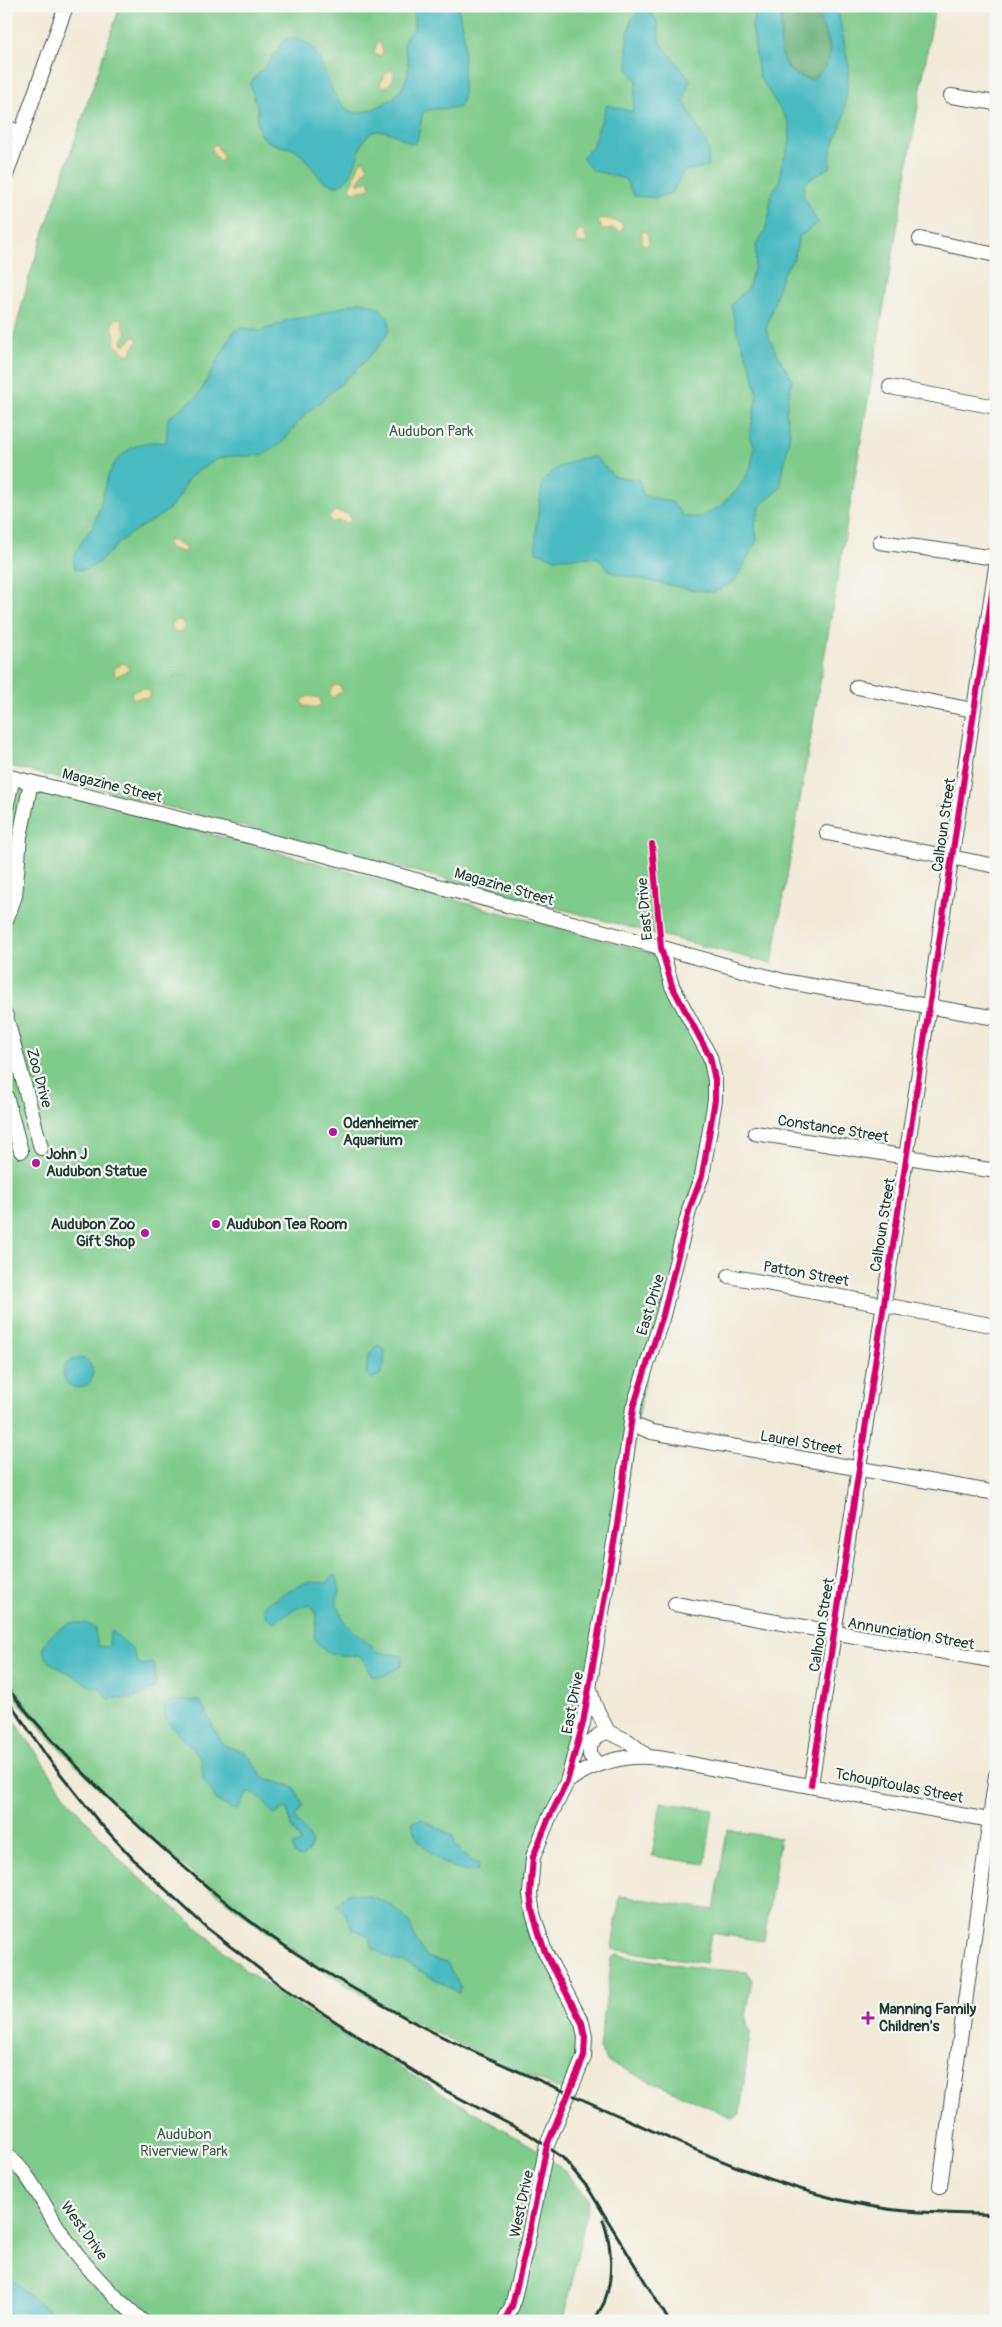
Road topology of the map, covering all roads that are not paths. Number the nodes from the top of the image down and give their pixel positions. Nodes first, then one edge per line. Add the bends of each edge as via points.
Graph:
1 (66, 6) edge
2 (951, 96) dead end
3 (996, 103) edge
4 (6, 127) edge
5 (21, 133) junction
6 (6, 175) edge
7 (920, 239) dead end
8 (996, 254) edge
9 (890, 386) dead end
10 (996, 407) edge
11 (880, 542) dead end
12 (996, 558) edge
13 (996, 567) edge
14 (857, 687) dead end
15 (973, 710) junction
16 (10, 777) edge
17 (32, 782) junction
18 (6, 807) edge
19 (827, 833) dead end
20 (952, 858) junction
21 (996, 866) edge
22 (6, 920) edge
23 (661, 948) junction
24 (929, 1006) junction
25 (6, 1016) edge
26 (996, 1018) edge
27 (6, 1096) edge
28 (755, 1133) dead end
29 (41, 1148) dead end
30 (21, 1151) dead end
31 (906, 1156) junction
32 (996, 1170) edge
33 (729, 1276) dead end
34 (884, 1305) junction
35 (996, 1326) edge
36 (630, 1424) junction
37 (859, 1470) junction
38 (996, 1494) edge
39 (675, 1604) dead end
40 (834, 1634) junction
41 (996, 1661) edge
42 (590, 1687) junction
43 (608, 1732) junction
44 (648, 1757) junction
45 (598, 1764) junction
46 (996, 1775) edge
47 (567, 1782) junction
48 (811, 1785) junction
49 (993, 1820) edge
50 (568, 2093) joint
51 (6, 2154) edge
52 (940, 2186) dead end
53 (142, 2321) edge
54 (504, 2321) edge

1 - 5 street
2 - 3 street
4 - 5 street
5 - 6 street
7 - 8 street
9 - 10 street
11 - 12 street
13 - 15 street, Calhoun Street
14 - 15 street
15 - 20 street, Calhoun Street
16 - 17 street, Magazine Street
16 - 18 street
17 - 22 street via 20,838 15,896
17 - 23 street, Magazine Street via 321,854
19 - 20 street
20 - 21 street
20 - 24 street, Calhoun Street
23 - 24 street, Magazine Street via 783,981
23 - 36 street, East Drive via 672,986 710,1057 715,1100 702,1176 690,1207 665,1307
24 - 26 street, Magazine Street
24 - 31 street, Calhoun Street
25 - 29 street, Zoo Drive
27 - 30 street
28 - 31 street, Constance Street
31 - 32 street, Constance Street
31 - 34 street, Calhoun Street
33 - 34 street, Patton Street
34 - 35 street, Patton Street
34 - 37 street, Calhoun Street
36 - 37 street, Laurel Street via 652,1432
36 - 42 street, East Drive
37 - 38 street, Laurel Street
37 - 40 street, Calhoun Street
39 - 40 street, Annunciation Street
40 - 41 street, Annunciation Street
40 - 48 street, Calhoun Street
42 - 43 street via 594,1704
42 - 47 street, East Drive
43 - 44 street, Tchoupitoulas Street via 628,1741
43 - 45 street via 598,1735 590,1744 590,1755
44 - 45 street, Tchoupitoulas Street
44 - 48 street, Tchoupitoulas Street
45 - 47 street, Tchoupitoulas Street
46 - 49 street
47 - 50 street, East Drive via 534,1857 530,1894 545,1952 582,2023 585,2037 584,2057
48 - 49 street, Tchoupitoulas Street
49 - 52 street
50 - 54 street, West Drive via 547,2145 512,2306
51 - 53 street, West Drive via 24,2170 79,2257

